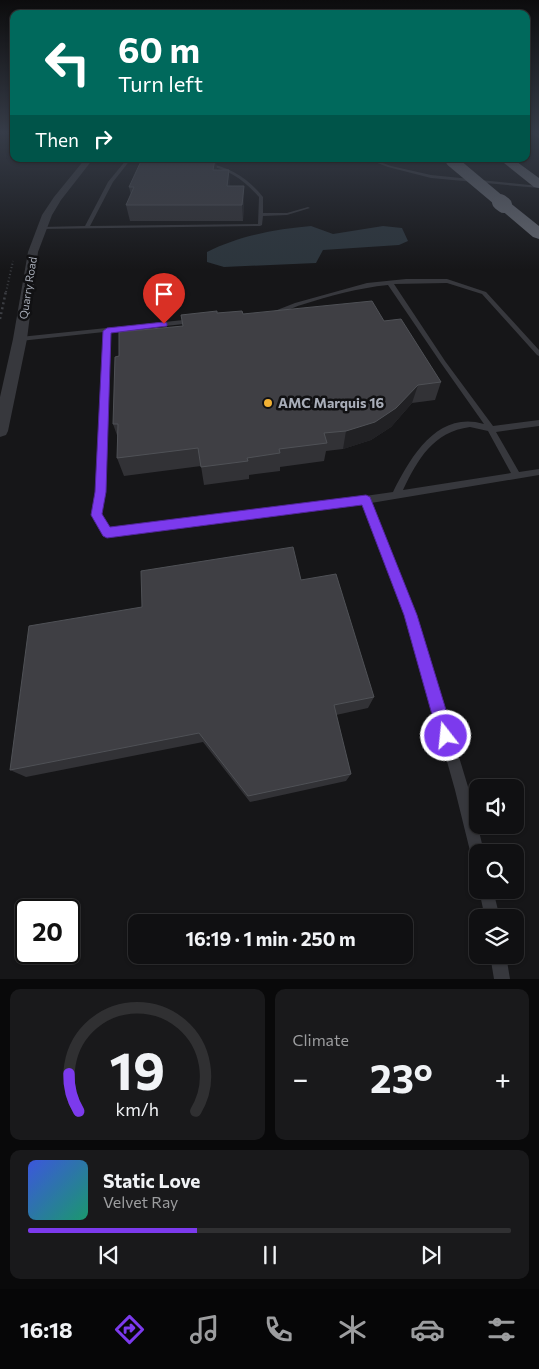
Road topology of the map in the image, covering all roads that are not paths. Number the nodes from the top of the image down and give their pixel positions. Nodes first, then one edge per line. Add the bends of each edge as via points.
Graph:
1 (73, 179) edge
2 (114, 179) edge
3 (245, 179) edge
4 (460, 179) edge
5 (472, 179) edge
6 (539, 186) edge
7 (308, 208) dead end
8 (260, 215) junction
9 (87, 227) junction
10 (41, 228) junction
11 (539, 234) edge
12 (390, 283) junction
13 (270, 313) edge
14 (203, 320) edge
15 (107, 331) junction
16 (20, 339) junction
17 (539, 354) edge
18 (539, 423) edge
19 (491, 429) junction
20 (0, 431) edge
21 (539, 472) edge
22 (517, 476) junction
23 (396, 495) junction
24 (366, 500) junction
25 (475, 844) edge
26 (500, 964) edge
27 (502, 979) edge

1 - 10 street, Quarry Road via 57,198
2 - 9 lane
3 - 8 lane via 261,197
4 - 6 lane
5 - 11 highway, bridge
7 - 8 lane via 287,214
8 - 9 lane via 260,225
9 - 10 lane
10 - 16 street, Quarry Road via 33,252
12 - 13 lane via 367,285
12 - 17 lane via 447,281 484,293
12 - 19 lane
14 - 15 lane
15 - 16 lane
15 - 24 lane via 100,492 96,515 107,533
16 - 20 street, Quarry Road
18 - 19 lane
19 - 22 lane
19 - 23 lane via 472,424 454,426 427,443 411,464
21 - 22 lane
22 - 23 lane
23 - 24 lane
24 - 25 lane via 411,615
26 - 27 lane

